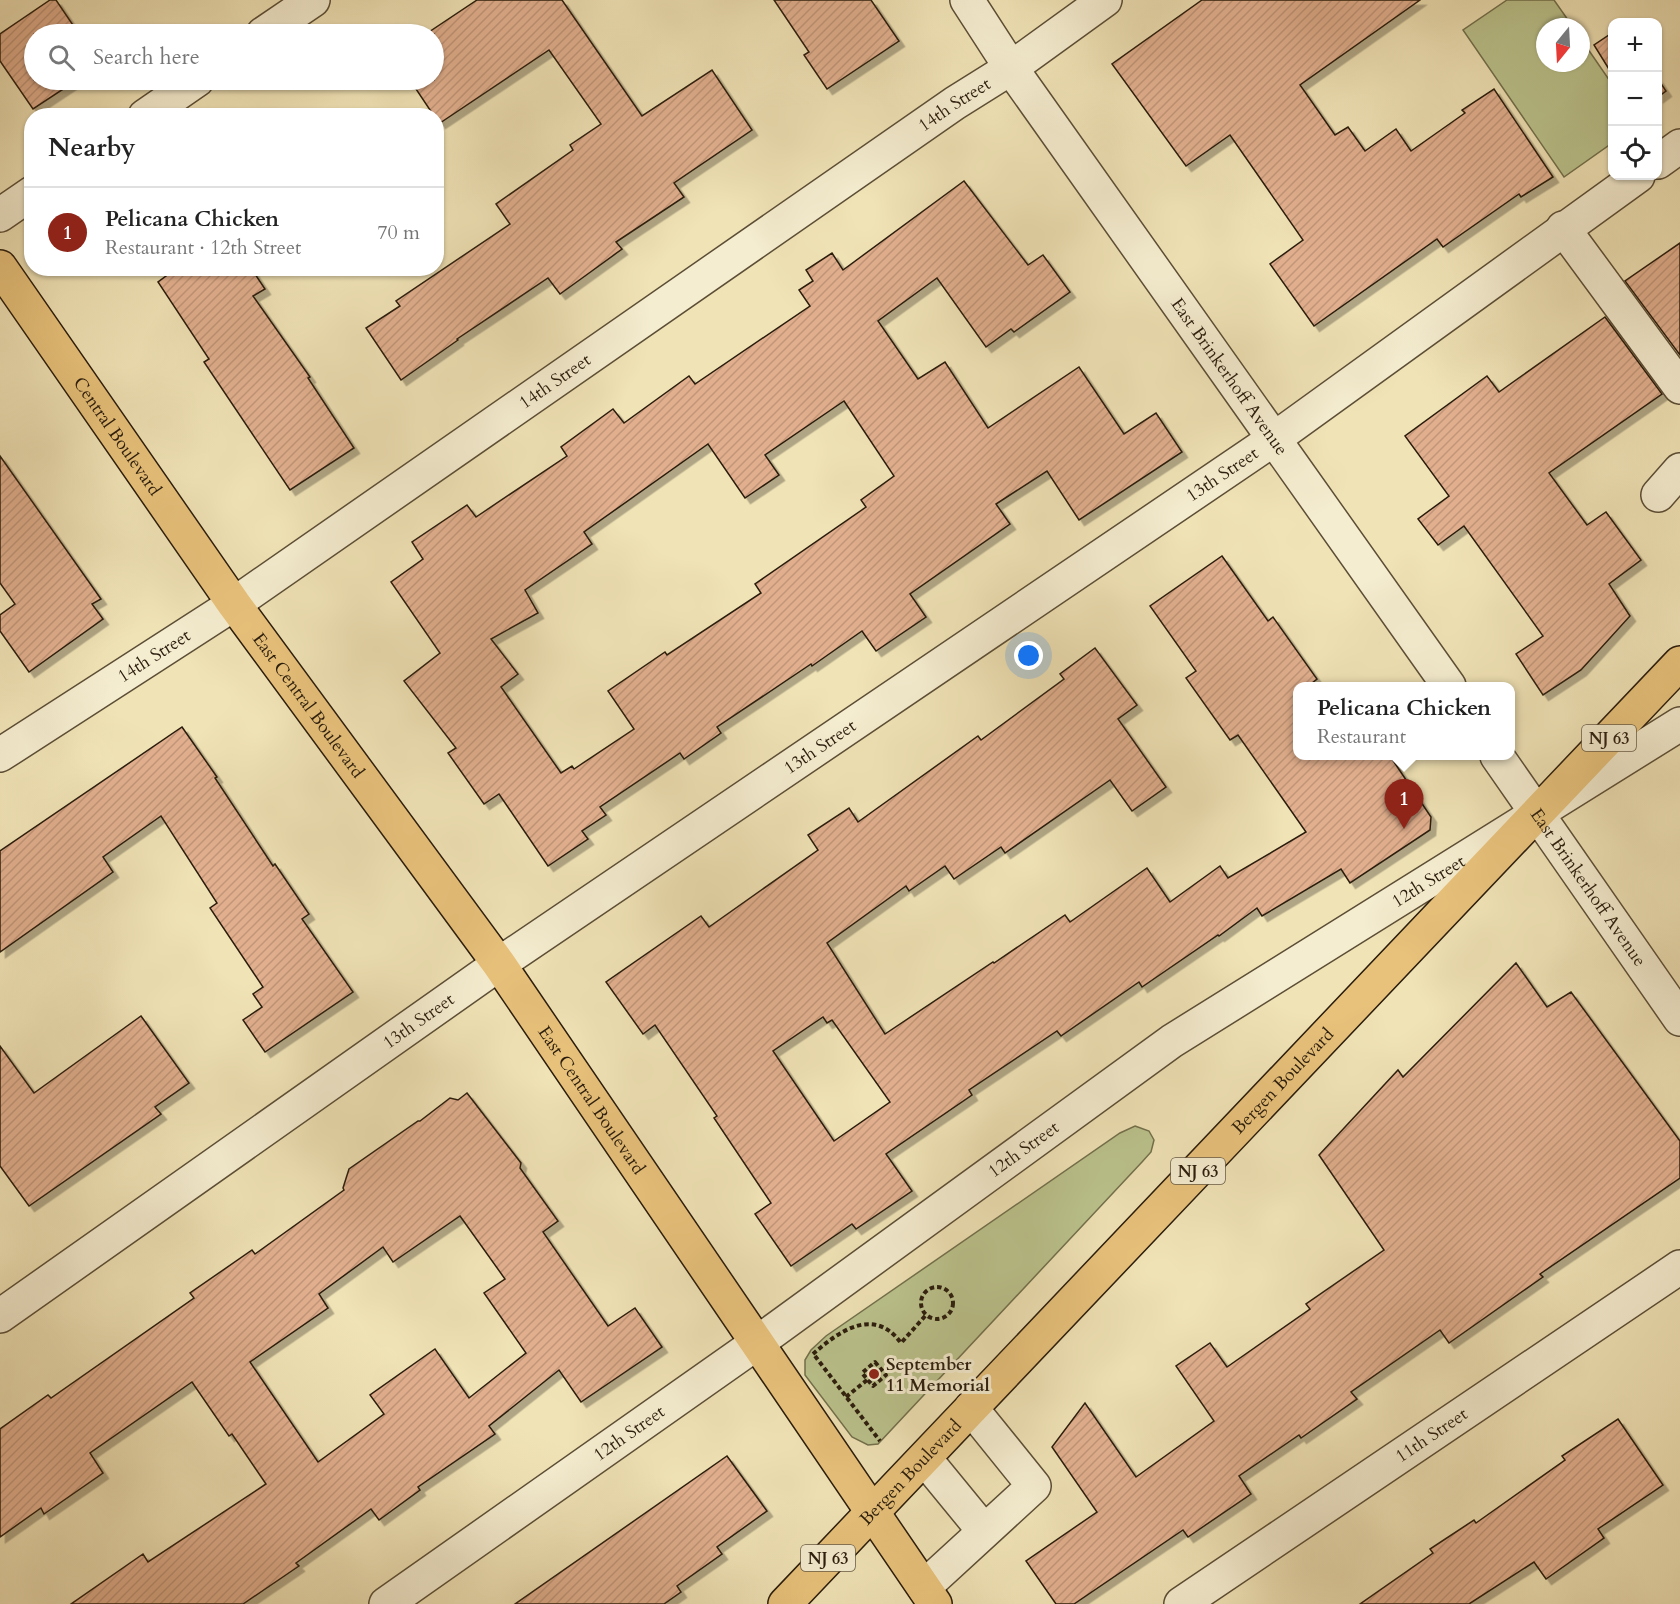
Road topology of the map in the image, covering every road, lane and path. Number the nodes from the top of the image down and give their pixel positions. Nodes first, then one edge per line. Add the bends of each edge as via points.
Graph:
1 (313, 0) edge
2 (967, 0) edge
3 (1105, 0) edge
4 (278, 24) edge
5 (1011, 68) junction
6 (183, 90) edge
7 (157, 108) edge
8 (1680, 146) edge
9 (1662, 159) edge
10 (1632, 180) edge
11 (24, 198) edge
12 (0, 215) edge
13 (1563, 228) junction
14 (0, 267) edge
15 (1680, 387) edge
16 (1274, 439) junction
17 (1680, 470) edge
18 (1658, 495) dead end
19 (234, 604) junction
20 (1680, 663) edge
21 (1445, 682) edge
22 (1680, 724) edge
23 (0, 755) edge
24 (1500, 760) edge
25 (1538, 813) junction
26 (499, 964) junction
27 (1680, 1019) edge
28 (1680, 1268) edge
29 (926, 1315) junction
30 (0, 1316) edge
31 (757, 1343) junction
32 (867, 1380) junction
33 (846, 1397) junction
34 (971, 1408) junction
35 (880, 1441) dead end
36 (925, 1459) junction
37 (872, 1511) junction
38 (984, 1531) junction
39 (929, 1595) edge
40 (386, 1604) edge
41 (785, 1604) edge
42 (1181, 1604) edge

1 - 4 street
2 - 5 street, East Brinkerhoff Avenue
3 - 5 street, 14th Street
5 - 16 street, East Brinkerhoff Avenue
5 - 19 street, 14th Street
6 - 7 street
8 - 9 street
10 - 13 street, 13th Street
11 - 12 street
13 - 15 street
13 - 16 street, 13th Street
14 - 19 main road, Central Boulevard
16 - 21 street, East Brinkerhoff Avenue
16 - 26 street, 13th Street
17 - 18 street
19 - 23 street, 14th Street
19 - 26 main road, East Central Boulevard
20 - 25 main road, Bergen Boulevard / NJ 63
22 - 25 street, 12th Street
24 - 25 street, East Brinkerhoff Avenue
25 - 27 street, East Brinkerhoff Avenue
25 - 31 street, 12th Street via 1172,1041
25 - 34 main road, Bergen Boulevard / NJ 63
26 - 30 street, 13th Street
26 - 31 main road, East Central Boulevard
28 - 42 street, 11th Street
29 - 29 path via 935,1319 949,1314 953,1304 947,1291 937,1287 923,1295 921,1305
29 - 33 path via 901,1343 886,1329 865,1323 841,1332 812,1352
31 - 37 main road, East Central Boulevard
31 - 40 street, 12th Street
32 - 32 path via 873,1386 886,1375 876,1362 862,1373
32 - 33 path
33 - 35 path
34 - 36 main road, Bergen Boulevard / NJ 63
34 - 38 street via 1034,1486
36 - 37 main road, Bergen Boulevard / NJ 63
36 - 38 street
37 - 39 main road, East Central Boulevard
37 - 41 main road, Bergen Boulevard / NJ 63
38 - 39 street

